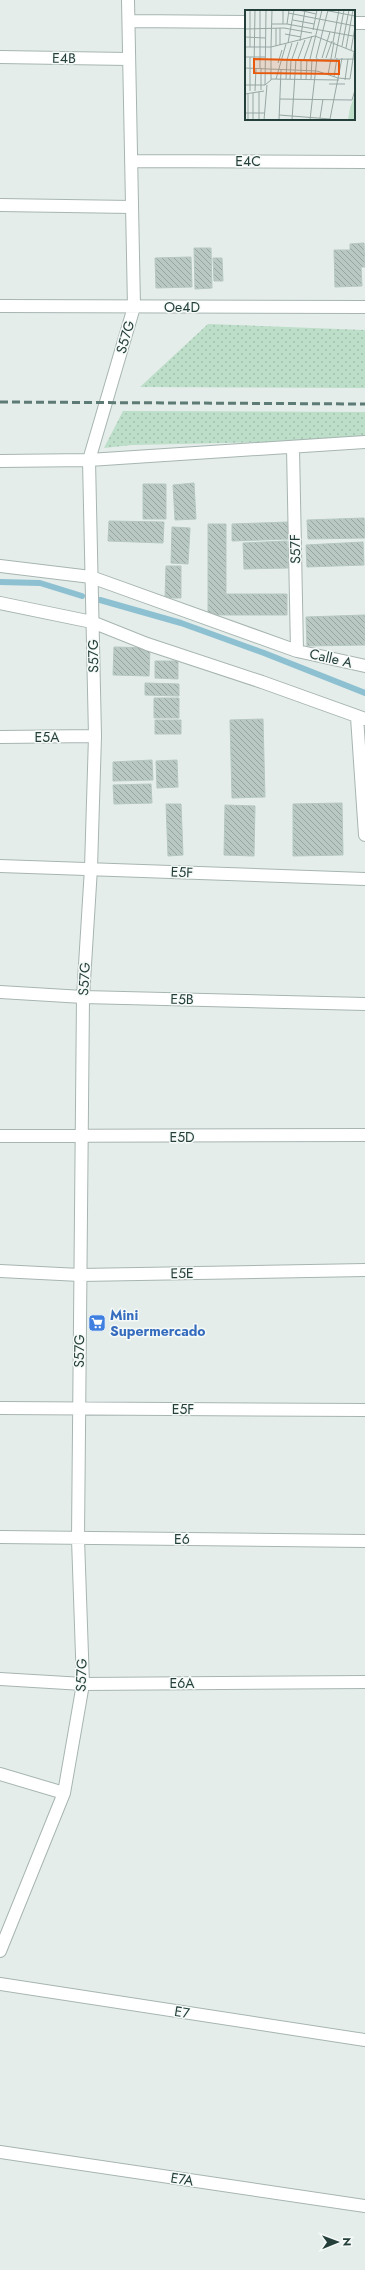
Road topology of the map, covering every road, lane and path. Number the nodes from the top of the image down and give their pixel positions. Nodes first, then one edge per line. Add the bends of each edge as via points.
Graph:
1 (128, 0) edge
2 (129, 21) junction
3 (245, 22) edge
4 (355, 23) edge
5 (365, 24) edge
6 (0, 57) edge
7 (128, 59) junction
8 (131, 161) junction
9 (365, 162) edge
10 (0, 205) edge
11 (131, 207) junction
12 (0, 306) edge
13 (134, 307) junction
14 (365, 307) edge
15 (365, 442) edge
16 (293, 448) junction
17 (89, 460) junction
18 (0, 461) edge
19 (0, 566) edge
20 (91, 577) junction
21 (0, 603) edge
22 (92, 622) junction
23 (297, 651) junction
24 (365, 666) edge
25 (361, 718) edge
26 (95, 736) junction
27 (0, 737) edge
28 (365, 835) edge
29 (0, 866) edge
30 (91, 868) junction
31 (365, 879) edge
32 (0, 992) edge
33 (83, 997) junction
34 (365, 1004) edge
35 (365, 1135) edge
36 (0, 1136) edge
37 (81, 1137) junction
38 (365, 1270) edge
39 (0, 1271) edge
40 (80, 1275) junction
41 (0, 1408) edge
42 (78, 1408) junction
43 (365, 1410) edge
44 (0, 1537) edge
45 (78, 1539) junction
46 (365, 1541) edge
47 (0, 1679) edge
48 (365, 1682) edge
49 (83, 1684) junction
50 (0, 1774) edge
51 (64, 1792) junction
52 (0, 1951) edge
53 (0, 1984) edge
54 (365, 2040) edge
55 (0, 2152) edge
56 (365, 2206) edge

1 - 2 street, S57G
2 - 3 street
2 - 7 street, S57G
4 - 5 street
6 - 7 street, E4B
7 - 8 street, S57G
8 - 9 street, E4C
8 - 11 street, S57G
10 - 11 street
11 - 13 street, S57G
12 - 13 street, Oe4D
13 - 14 street, Oe4D
13 - 17 street, S57G
15 - 16 street
16 - 17 street
16 - 23 street, S57F
17 - 18 street
17 - 20 street, S57G
19 - 20 street, Calle A
20 - 22 street, S57G
20 - 23 street, Calle A
21 - 22 street
22 - 25 street via 147,644
22 - 26 street, S57G
23 - 24 street, Calle A
25 - 28 street
26 - 27 street, E5A
26 - 30 street, S57G
29 - 30 street, E5F
30 - 31 street, E5F
30 - 33 street, S57G
32 - 33 street, E5B
33 - 34 street, E5B
33 - 37 street, S57G
35 - 37 street, E5D
36 - 37 street, E5D
37 - 40 street, S57G
38 - 40 street, E5E
39 - 40 street, E5E
40 - 42 street, S57G
41 - 42 street, E5F
42 - 43 street, E5F
42 - 45 street, S57G
44 - 45 street, E6
45 - 46 street, E6
45 - 49 street, S57G
47 - 49 street, E6A
48 - 49 street, E6A
49 - 51 street, S57G
50 - 51 street
51 - 52 street, S57G
53 - 54 street, E7
55 - 56 street, E7A

